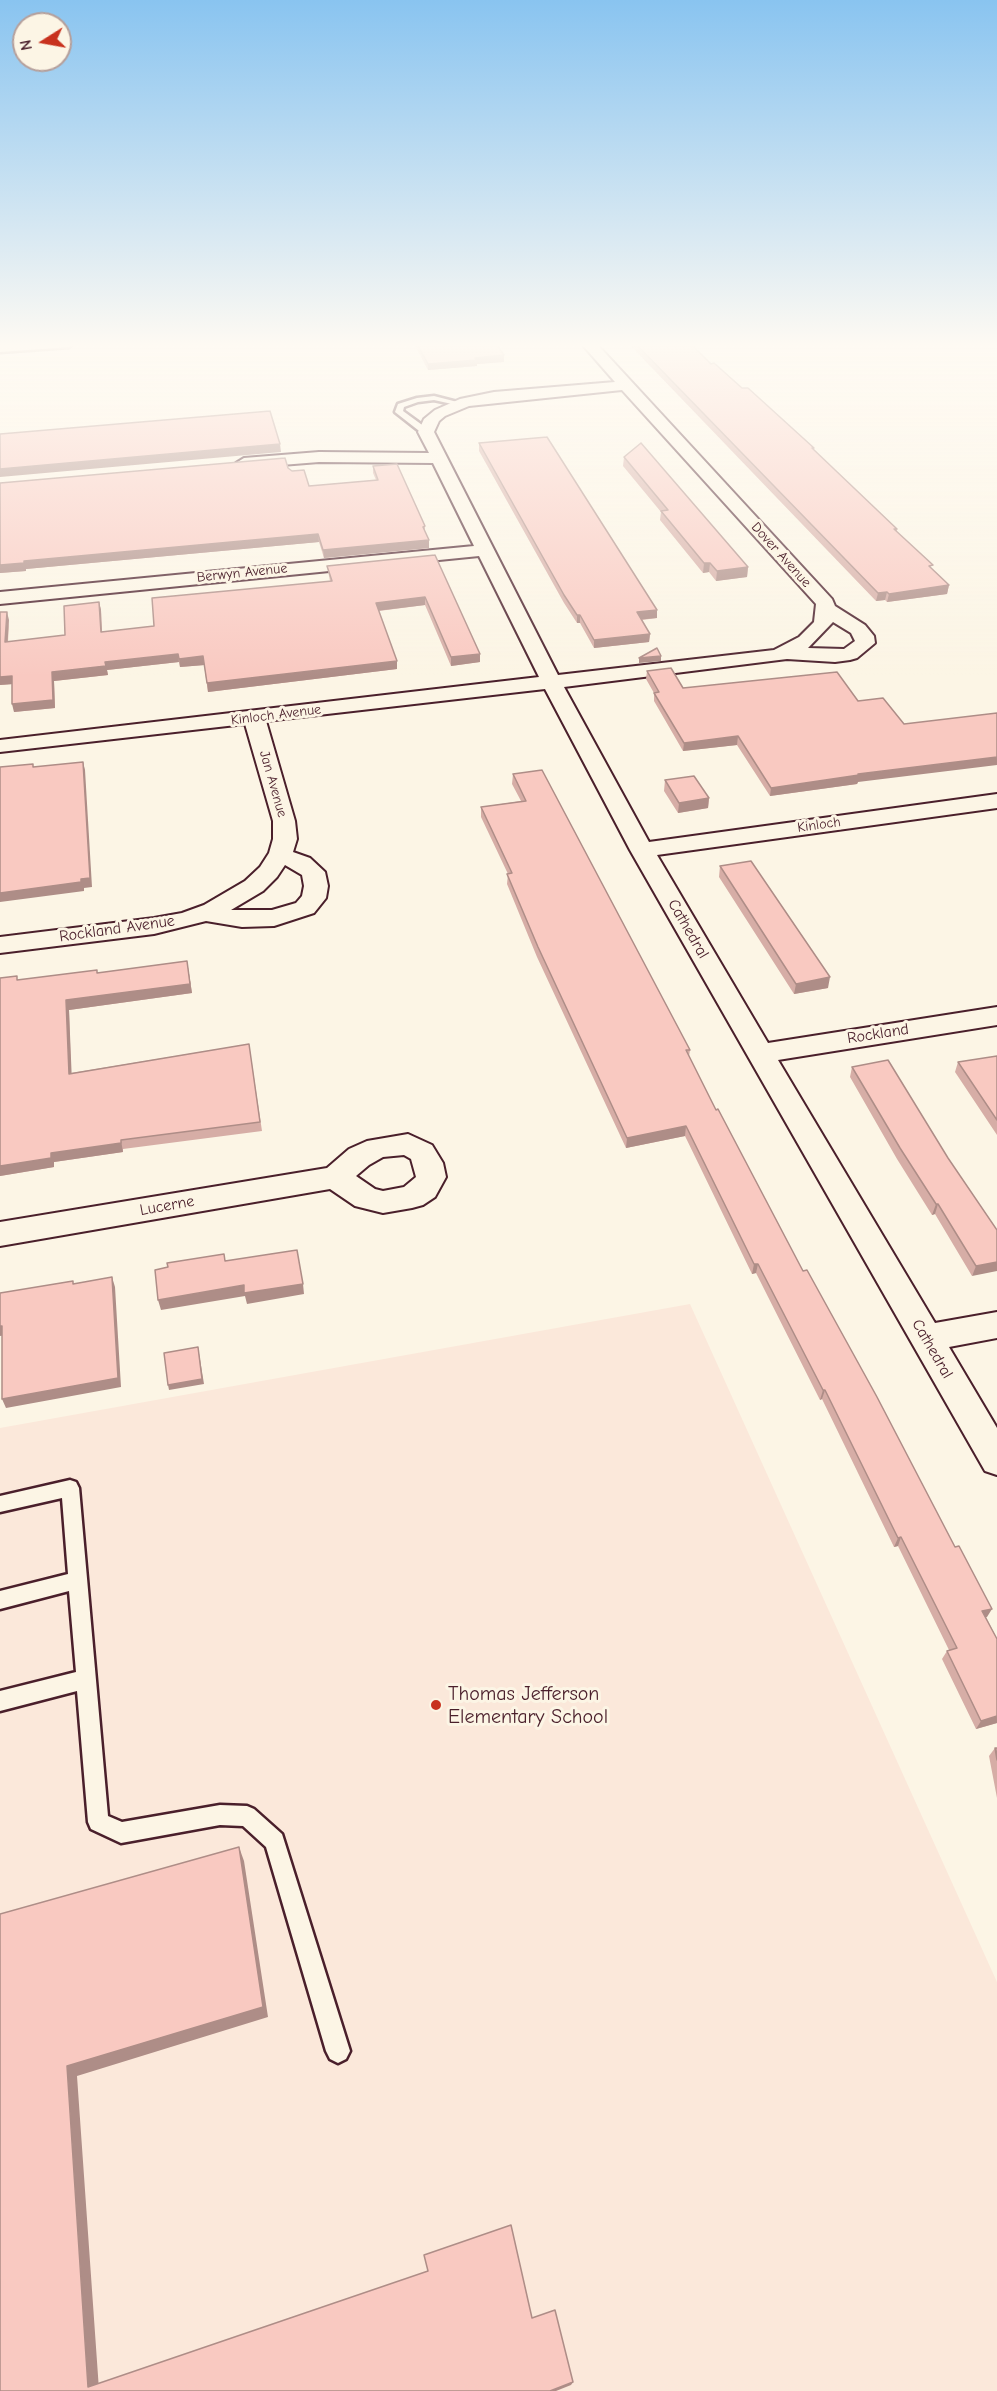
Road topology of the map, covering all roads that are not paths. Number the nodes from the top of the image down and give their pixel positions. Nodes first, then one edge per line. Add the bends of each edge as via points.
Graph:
1 (437, 454) edge
2 (689, 454) edge
3 (439, 458) junction
4 (233, 464) edge
5 (485, 550) junction
6 (0, 598) edge
7 (826, 609) junction
8 (786, 653) junction
9 (552, 683) junction
10 (254, 717) junction
11 (0, 746) edge
12 (997, 801) edge
13 (642, 850) junction
14 (280, 855) junction
15 (261, 880) joint
16 (204, 913) junction
17 (0, 945) edge
18 (997, 1016) edge
19 (759, 1054) junction
20 (335, 1177) dead end
21 (0, 1234) edge
22 (997, 1324) edge
23 (926, 1338) junction
24 (997, 1460) edge
25 (0, 1504) edge
26 (78, 1580) junction
27 (0, 1600) edge
28 (86, 1679) junction
29 (0, 1701) edge
30 (338, 2051) dead end

1 - 3 street, Cathedral
2 - 7 street, Dover Avenue via 825,603
3 - 4 street via 319,457
3 - 5 street, Cathedral
5 - 6 street, Berwyn Avenue
5 - 9 street, Cathedral
7 - 8 street, Dover Avenue via 818,629
7 - 8 street, Dover Avenue via 858,629 865,643 850,654 835,656
8 - 9 street, Dover Avenue
9 - 10 street, Kinloch Avenue
9 - 13 street, Cathedral
10 - 11 street, Kinloch Avenue
10 - 14 street, Jan Avenue via 284,821
12 - 13 street, Kinloch
13 - 19 street, Cathedral
14 - 15 street, Jan Avenue
14 - 16 street via 313,872 314,898 304,908 274,918 242,919
15 - 16 street, Rockland Avenue via 235,899
16 - 17 street, Rockland Avenue via 154,926
18 - 19 street, Rockland
19 - 23 street, Cathedral
20 - 21 street, Lucerne
22 - 23 street
23 - 24 street, Cathedral
25 - 26 lane via 70,1488
26 - 27 lane
26 - 28 lane
28 - 29 lane
28 - 30 lane via 98,1822 121,1833 220,1815 247,1816 275,1841

